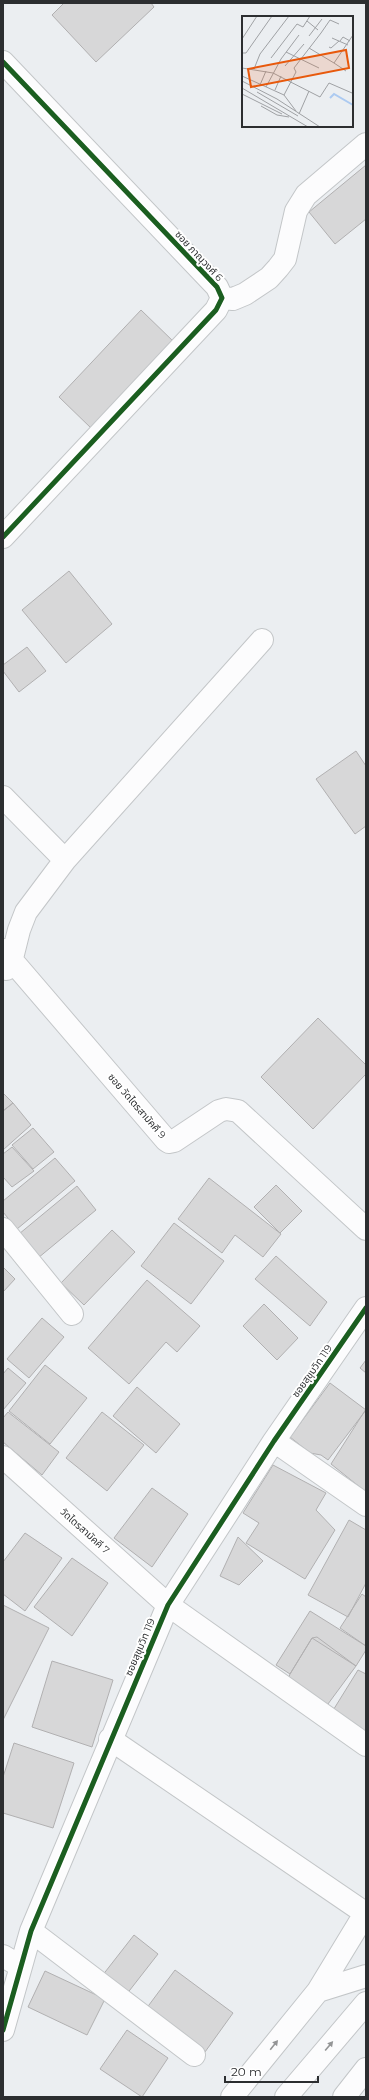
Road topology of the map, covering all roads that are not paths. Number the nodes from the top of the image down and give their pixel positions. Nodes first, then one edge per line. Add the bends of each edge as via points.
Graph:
1 (3, 62) edge
2 (366, 144) edge
3 (222, 298) junction
4 (3, 537) edge
5 (262, 640) dead end
6 (3, 797) edge
7 (65, 860) junction
8 (6, 962) edge
9 (366, 1229) edge
10 (3, 1230) edge
11 (366, 1308) edge
12 (72, 1314) dead end
13 (274, 1441) junction
14 (3, 1458) edge
15 (366, 1504) edge
16 (168, 1605) junction
17 (110, 1739) junction
18 (366, 1745) edge
19 (366, 1912) edge
20 (31, 1931) junction
21 (12, 1961) edge
22 (366, 1976) edge
23 (318, 1992) junction
24 (366, 2003) edge
25 (3, 2030) edge
26 (194, 2055) dead end
27 (366, 2069) edge
28 (232, 2097) edge
29 (286, 2097) edge
30 (344, 2097) edge

1 - 3 main road, ซอย ภาณุวงศ์ 6 via 217,287
2 - 3 main road via 306,196 296,211 285,259 269,278 245,294 233,299
3 - 4 main road via 216,310
5 - 7 main road
6 - 7 main road
7 - 8 main road via 26,912
8 - 9 main road, ซอย วัดไตรสามัคคี 9 via 166,1140 174,1141 219,1111 238,1111
10 - 12 main road
11 - 13 main road, ซอยสุขุมวิท 119
13 - 15 main road
13 - 16 main road, ซอยสุขุมวิท 119
14 - 16 main road, วัดไตรสามัคคี 7
16 - 17 main road, ซอยสุขุมวิท 119
16 - 18 main road, วัดไตรสามัคคี 7
17 - 19 main road
17 - 20 main road, ซอยสุขุมวิท 119
19 - 23 main road
20 - 21 main road, ซอยสุขุมวิท 119
20 - 26 main road
21 - 25 main road, ซอยสุขุมวิท 119
22 - 23 main road
28 -> 23 main road
29 -> 24 main road
27 - 30 main road

